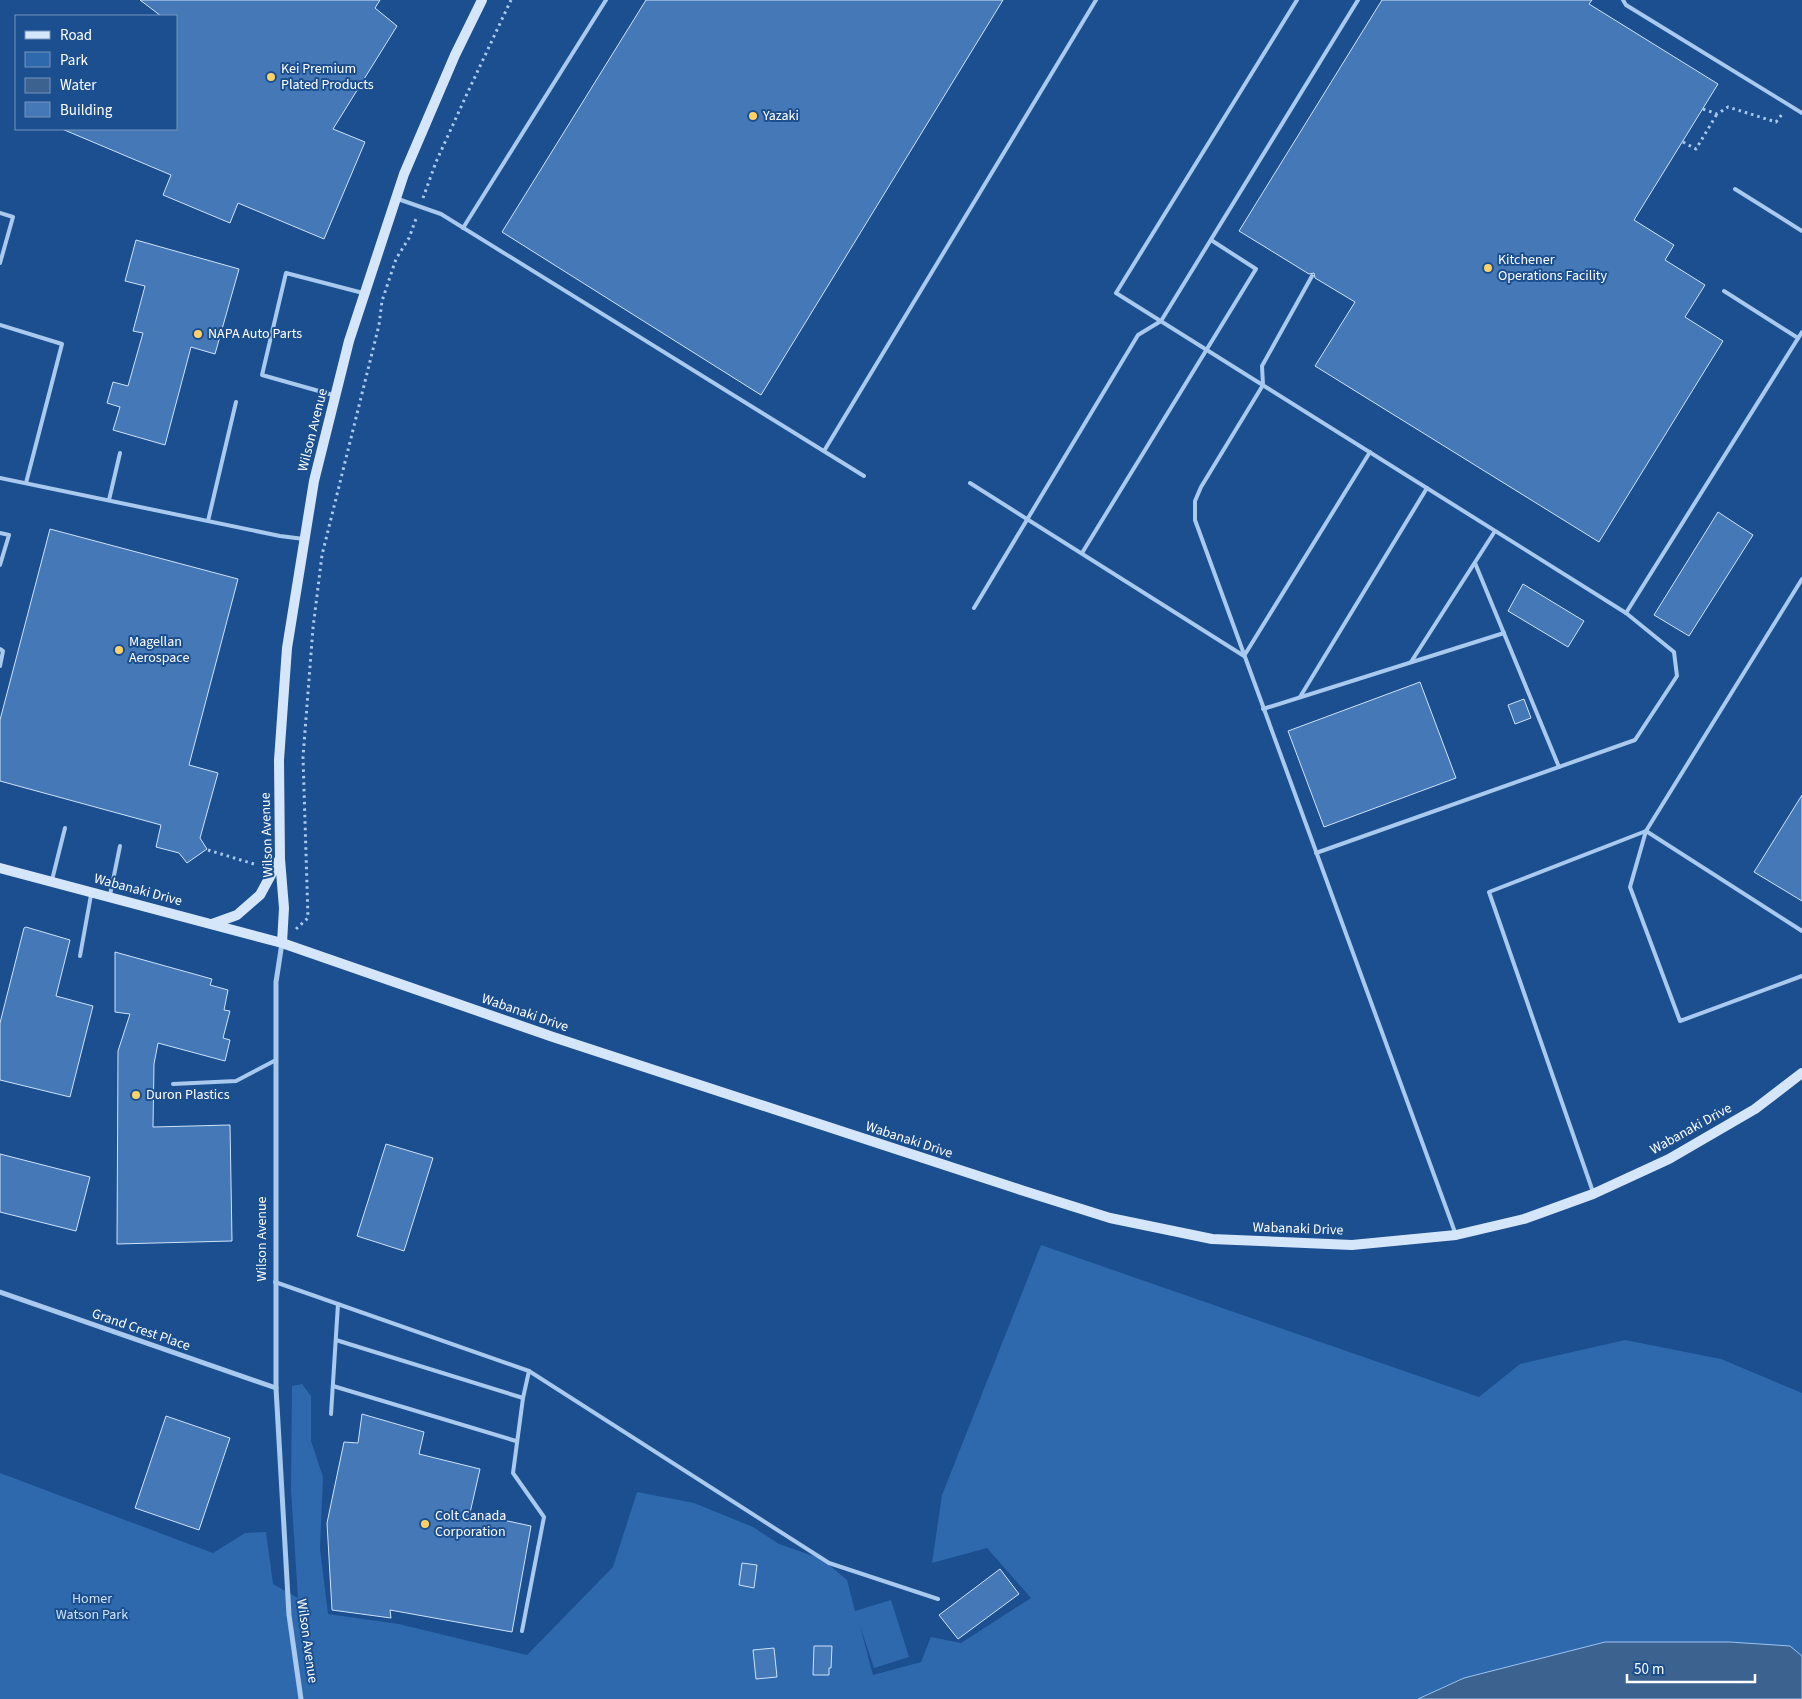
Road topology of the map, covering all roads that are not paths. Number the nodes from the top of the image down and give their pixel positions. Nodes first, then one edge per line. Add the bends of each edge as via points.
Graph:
1 (482, 0) edge
2 (606, 0) edge
3 (1096, 0) edge
4 (1297, 0) edge
5 (1358, 0) edge
6 (1623, 0) edge
7 (1802, 113) edge
8 (1735, 189) dead end
9 (396, 198) junction
10 (0, 213) edge
11 (463, 228) junction
12 (1802, 231) edge
13 (1211, 240) junction
14 (0, 263) edge
15 (1312, 276) dead end
16 (1724, 291) dead end
17 (365, 293) junction
18 (1161, 321) junction
19 (0, 324) edge
20 (1802, 332) edge
21 (1798, 338) junction
22 (1206, 350) junction
23 (1263, 385) junction
24 (336, 396) junction
25 (236, 402) dead end
26 (824, 451) junction
27 (1370, 452) junction
28 (120, 453) dead end
29 (864, 476) dead end
30 (0, 478) edge
31 (26, 483) junction
32 (970, 483) dead end
33 (1427, 488) junction
34 (109, 500) junction
35 (1028, 519) junction
36 (208, 521) junction
37 (1496, 531) junction
38 (0, 533) edge
39 (304, 540) junction
40 (1082, 553) junction
41 (1475, 563) junction
42 (0, 565) edge
43 (1802, 579) edge
44 (974, 608) dead end
45 (1626, 613) junction
46 (1504, 633) junction
47 (0, 649) edge
48 (1244, 656) junction
49 (1411, 662) junction
50 (0, 666) edge
51 (1300, 697) junction
52 (1263, 709) junction
53 (1559, 767) junction
54 (65, 828) dead end
55 (1646, 831) junction
56 (120, 846) dead end
57 (1316, 853) junction
58 (280, 859) junction
59 (0, 868) edge
60 (51, 882) junction
61 (92, 892) junction
62 (110, 897) junction
63 (212, 924) junction
64 (1802, 931) edge
65 (282, 943) junction
66 (80, 956) dead end
67 (1802, 976) edge
68 (276, 1060) junction
69 (1802, 1073) edge
70 (173, 1084) dead end
71 (1594, 1194) junction
72 (1456, 1235) junction
73 (276, 1282) junction
74 (0, 1292) edge
75 (338, 1304) junction
76 (336, 1340) junction
77 (529, 1371) junction
78 (333, 1386) junction
79 (276, 1388) junction
80 (523, 1398) junction
81 (331, 1414) dead end
82 (516, 1440) junction
83 (938, 1599) dead end
84 (522, 1630) dead end
85 (301, 1699) edge

1 - 9 street, Wilson Avenue via 455,55
2 - 11 lane
3 - 26 lane
4 - 18 lane via 1116,293
5 - 13 lane
6 - 7 lane via 1626,5
8 - 12 lane
9 - 11 lane via 441,214
9 - 17 street, Wilson Avenue
10 - 14 lane via 13,217
11 - 26 lane
13 - 18 lane
13 - 22 lane via 1256,270
15 - 23 lane via 1262,366
16 - 21 lane
17 - 24 street, Wilson Avenue
17 - 24 lane via 286,273 262,375
18 - 22 lane
18 - 35 lane via 1138,336
19 - 31 lane via 62,344
20 - 21 lane
21 - 45 lane
22 - 23 lane
22 - 40 lane
23 - 27 lane
23 - 48 lane via 1195,501 1195,520
24 - 39 street, Wilson Avenue via 314,481
25 - 36 lane
26 - 29 lane
27 - 33 lane
27 - 48 lane
28 - 34 lane
30 - 31 lane
31 - 34 lane
32 - 35 lane
33 - 37 lane
33 - 51 lane
34 - 36 lane
35 - 40 lane
35 - 44 lane
36 - 39 lane
37 - 41 lane
37 - 45 lane
38 - 42 lane via 9,535
39 - 58 street, Wilson Avenue via 287,648 279,760
40 - 48 lane
41 - 46 lane
41 - 49 lane
43 - 55 lane
45 - 53 lane via 1674,652 1677,676 1635,740
46 - 49 lane
46 - 53 lane
47 - 50 lane via 3,651
48 - 52 lane
49 - 51 lane
51 - 52 lane
52 - 57 lane
53 - 57 lane
54 - 60 lane
55 - 64 lane
55 - 67 lane via 1630,887 1680,1021
55 - 71 lane via 1489,892
56 - 62 lane
57 - 72 lane
58 - 63 street via 256,898 237,915
58 - 65 street, Wilson Avenue via 284,908
59 - 60 street, Wabanaki Drive
60 - 61 street, Wabanaki Drive
61 - 62 street, Wabanaki Drive
61 - 66 lane
62 - 63 street, Wabanaki Drive
63 - 65 street, Wabanaki Drive
65 - 68 street, Wilson Avenue via 276,982
65 - 72 street, Wabanaki Drive via 553,1037 1110,1218 1222,1240 1352,1245
68 - 70 lane via 236,1081
68 - 73 street, Wilson Avenue
69 - 71 street, Wabanaki Drive via 1755,1109 1669,1159
71 - 72 street, Wabanaki Drive via 1524,1219
73 - 75 lane
73 - 79 street, Wilson Avenue
74 - 79 street, Grand Crest Place
75 - 76 lane
75 - 77 lane
76 - 78 lane
76 - 80 lane
77 - 80 lane
77 - 83 lane via 829,1563
78 - 81 lane
78 - 82 lane
79 - 85 street, Wilson Avenue via 288,1616
80 - 82 lane
82 - 84 lane via 513,1473 544,1517

